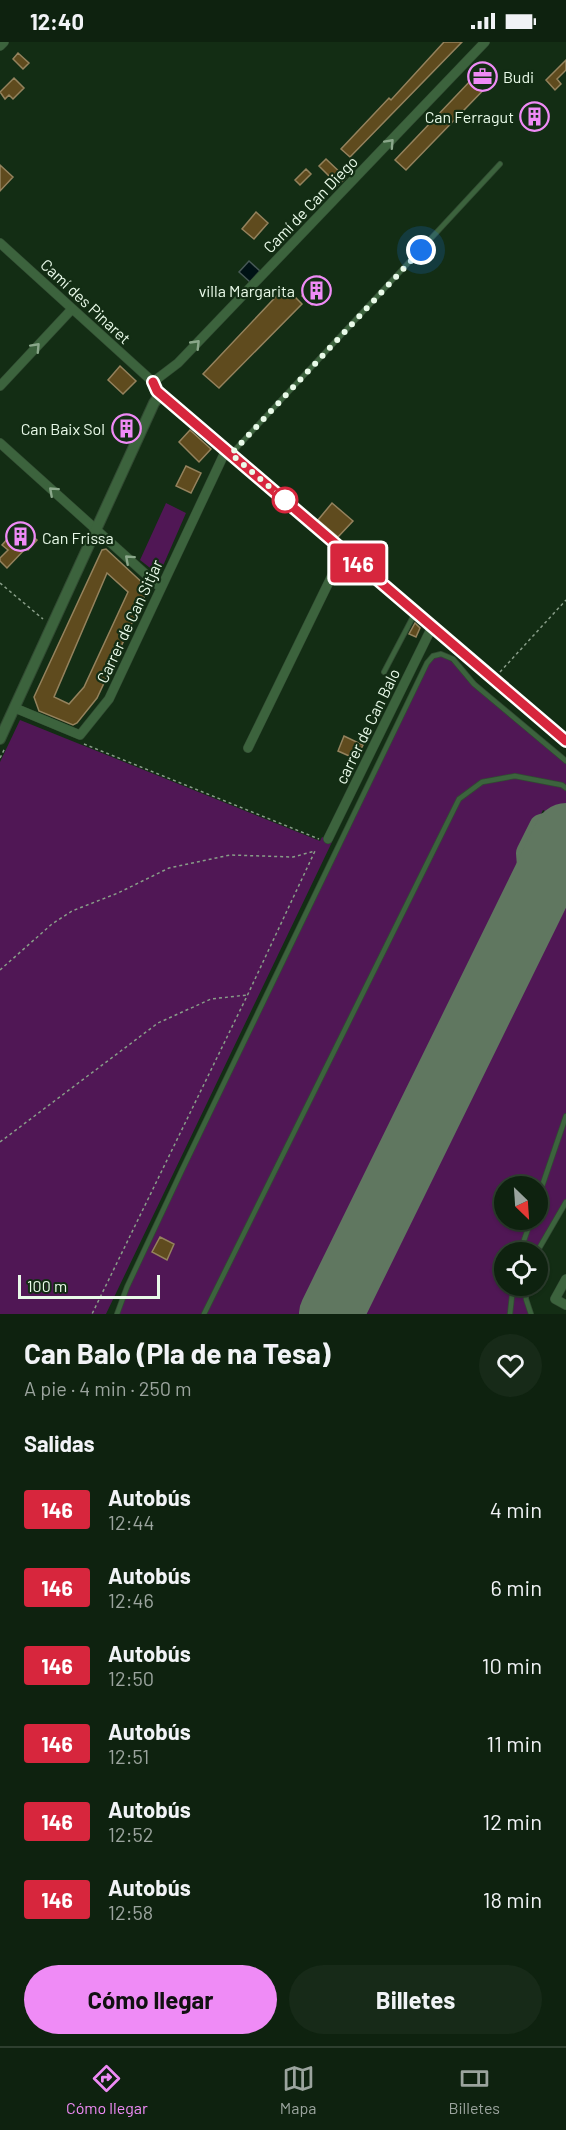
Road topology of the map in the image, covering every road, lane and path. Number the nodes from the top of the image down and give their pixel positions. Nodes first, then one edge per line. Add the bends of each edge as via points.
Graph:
1 (4, 42) edge
2 (485, 42) edge
3 (0, 46) edge
4 (500, 164) dead end
5 (0, 243) edge
6 (72, 309) junction
7 (153, 382) junction
8 (0, 386) edge
9 (161, 394) junction
10 (0, 443) edge
11 (228, 452) junction
12 (97, 530) junction
13 (344, 551) junction
14 (0, 583) edge
15 (161, 588) junction
16 (566, 600) edge
17 (415, 612) junction
18 (51, 626) junction
19 (432, 627) junction
20 (384, 672) dead end
21 (493, 679) junction
22 (15, 708) junction
23 (77, 741) dead end
24 (566, 741) edge
25 (2, 743) edge
26 (248, 748) dead end
27 (0, 758) edge
28 (566, 761) edge
29 (566, 788) edge
30 (328, 838) joint
31 (0, 970) edge
32 (248, 994) junction
33 (566, 1116) edge
34 (0, 1142) edge
35 (546, 1176) edge
36 (566, 1202) edge
37 (543, 1242) edge
38 (566, 1279) edge
39 (512, 1296) edge
40 (526, 1296) edge
41 (566, 1305) edge
42 (92, 1314) edge
43 (117, 1314) edge
44 (204, 1314) edge
45 (510, 1314) edge
46 (531, 1314) edge

1 - 3 street
7 -> 2 street, Camí de Can Diego via 178,363
4 - 11 lane
5 - 6 street, Camí des Pinaret
6 - 7 street, Camí des Pinaret
8 -> 6 street
7 - 9 street, Camí des Pinaret
9 - 11 street, Camí des Pinaret
9 - 12 street
12 -> 10 street
11 - 13 street, Camí des Pinaret
11 - 15 street, Carrer de Can Sitjar
15 -> 12 street
12 - 18 street
13 - 17 street, Camí des Pinaret
13 - 26 street
14 - 18 path
15 - 22 street, Carrer de Can Sitjar via 109,699 80,735
16 - 21 path
17 - 19 street, Camí des Pinaret
17 - 20 lane
18 - 22 street
19 - 21 street, Camí des Pinaret
19 - 30 street, carrer de Can Balo
21 - 24 street, Camí des Pinaret
22 - 25 street
23 - 30 path via 319,839
25 - 27 path
28 - 43 lane via 474,684 453,659 441,654 427,663
29 - 44 lane via 515,776 482,782 459,799
31 - 32 path via 72,911 118,894 169,868 230,855 293,857 315,851
32 - 34 path via 211,999 159,1023
32 - 42 path
33 - 35 lane
36 - 37 lane
38 - 41 street via 555,1299
39 - 45 lane
40 - 46 lane

